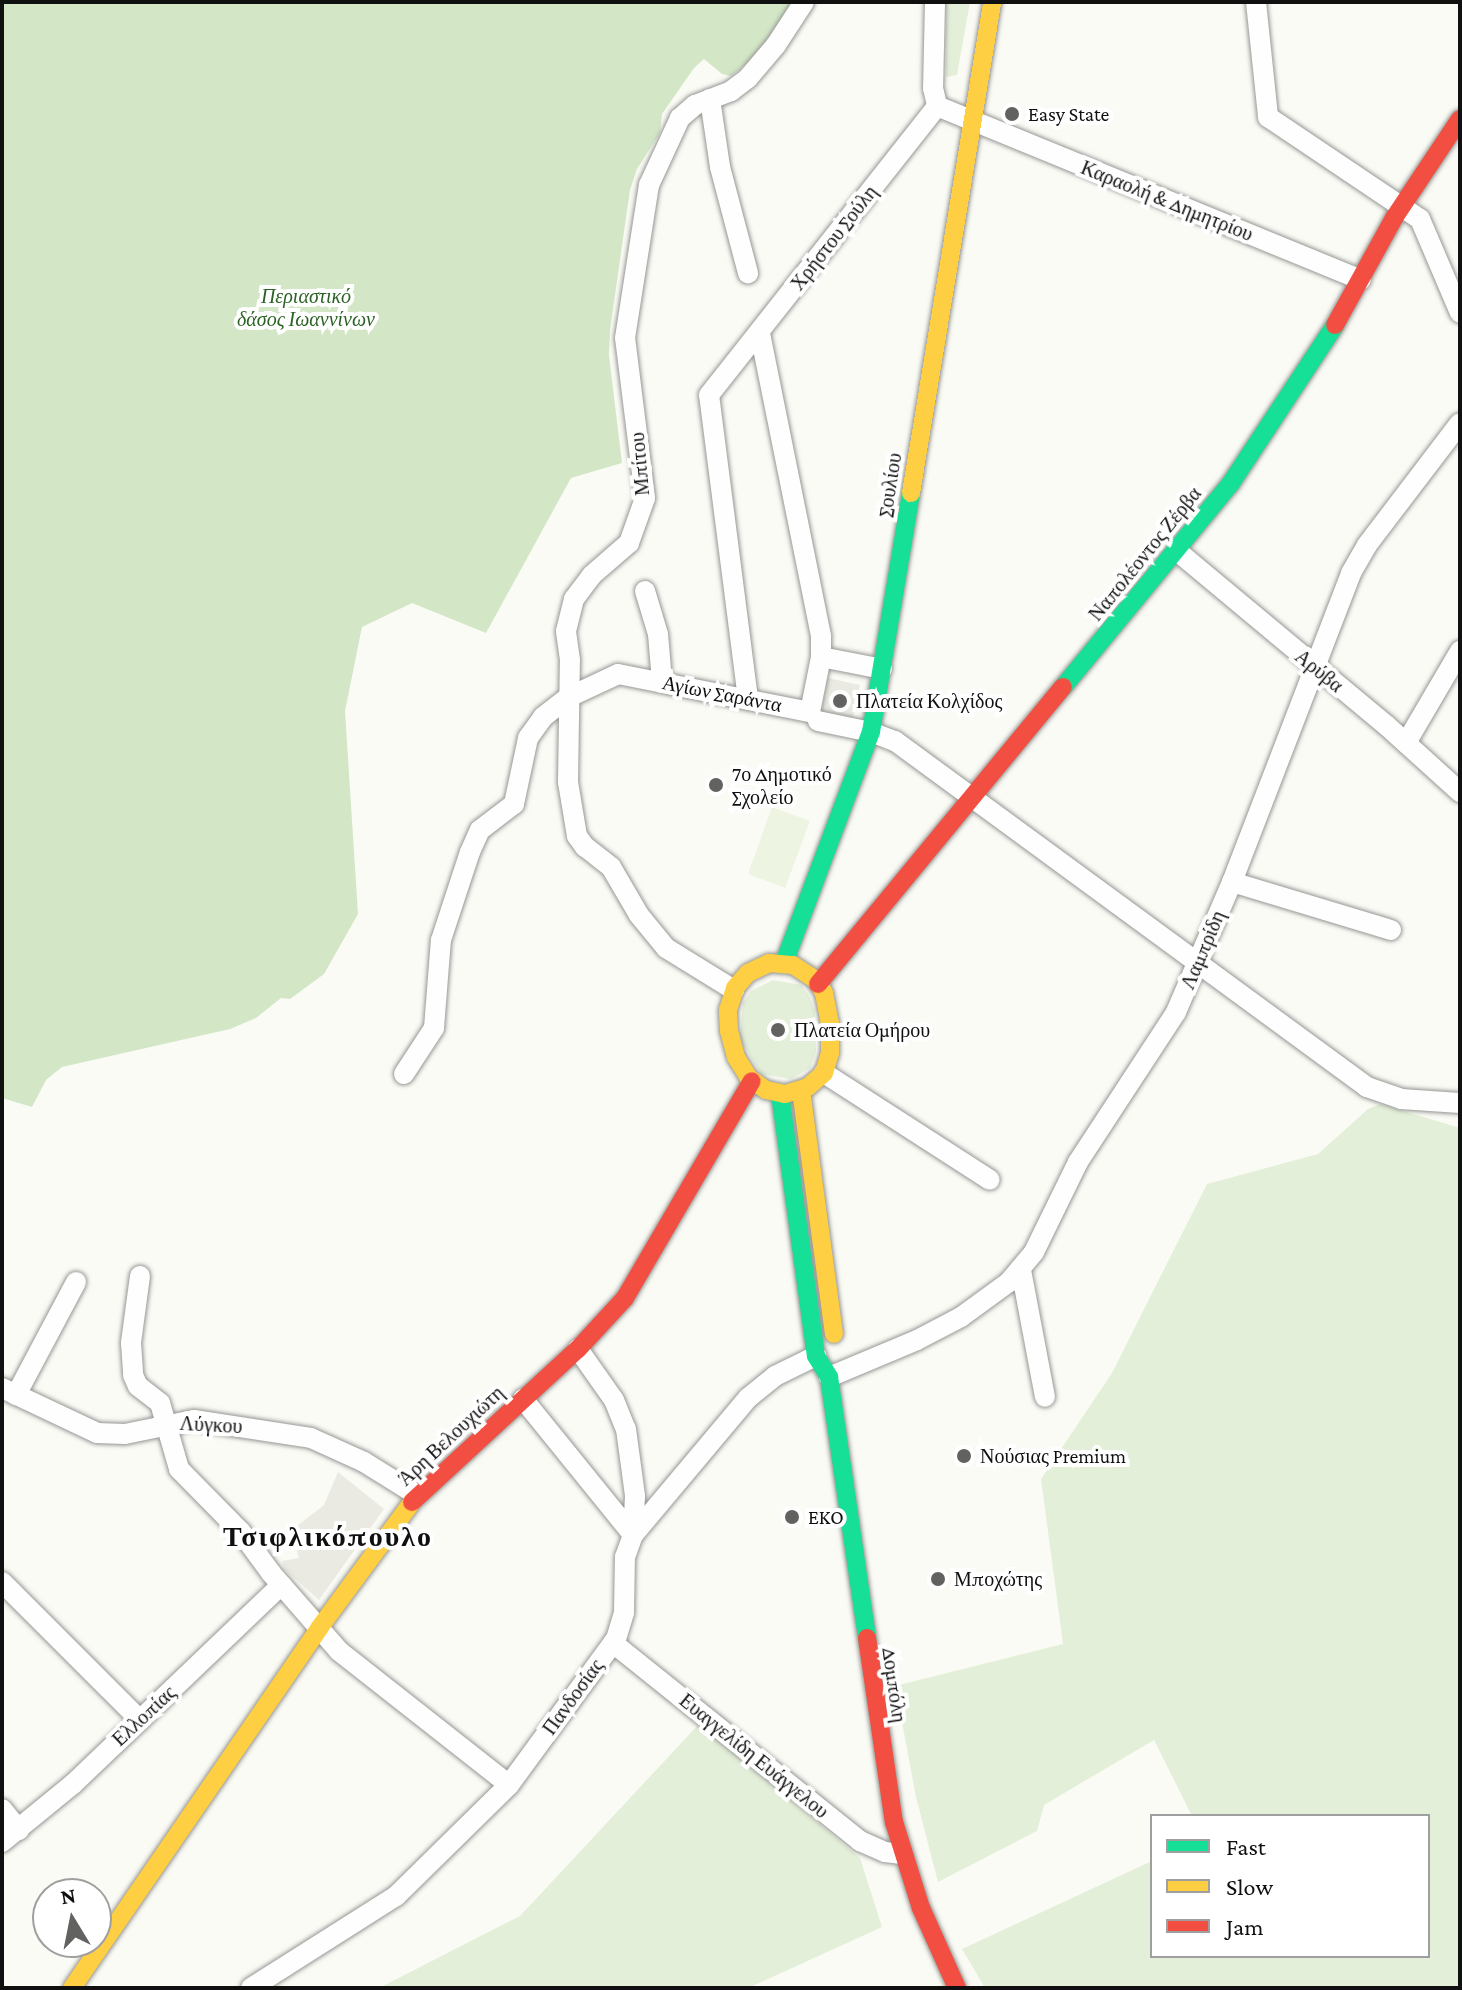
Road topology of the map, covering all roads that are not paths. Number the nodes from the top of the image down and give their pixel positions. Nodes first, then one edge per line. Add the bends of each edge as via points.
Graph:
1 (804, 2) edge
2 (935, 2) edge
3 (992, 2) edge
4 (1256, 2) edge
5 (710, 99) junction
6 (937, 106) junction
7 (1460, 119) edge
8 (972, 122) junction
9 (1401, 207) junction
10 (748, 273) dead end
11 (1361, 280) junction
12 (1460, 313) edge
13 (760, 333) junction
14 (1460, 423) edge
15 (1177, 551) junction
16 (645, 591) dead end
17 (1460, 651) edge
18 (821, 657) junction
19 (1313, 667) junction
20 (882, 669) junction
21 (662, 682) junction
22 (569, 697) junction
23 (748, 699) junction
24 (818, 721) dead end
25 (871, 732) junction
26 (1406, 743) junction
27 (1460, 792) edge
28 (971, 800) junction
29 (1232, 882) junction
30 (1391, 930) dead end
31 (784, 963) junction
32 (1196, 964) junction
33 (818, 984) junction
34 (734, 990) junction
35 (824, 1073) junction
36 (404, 1074) dead end
37 (752, 1081) junction
38 (801, 1090) junction
39 (780, 1094) junction
40 (1460, 1103) edge
41 (990, 1180) dead end
42 (1021, 1270) junction
43 (140, 1276) dead end
44 (76, 1282) dead end
45 (578, 1349) junction
46 (816, 1356) junction
47 (829, 1377) junction
48 (9, 1391) edge
49 (1045, 1397) dead end
50 (523, 1399) junction
51 (166, 1424) junction
52 (417, 1495) junction
53 (633, 1535) junction
54 (2, 1582) edge
55 (281, 1585) junction
56 (320, 1627) junction
57 (613, 1643) junction
58 (140, 1720) junction
59 (509, 1785) junction
60 (2, 1809) edge
61 (19, 1830) junction
62 (2, 1842) edge
63 (902, 1854) junction
64 (72, 1988) edge
65 (251, 1988) edge
66 (957, 1988) edge

1 - 5 street, Μπίτου via 748,78
2 - 6 street
3 - 8 main road, Σουλίου
4 - 9 street via 1268,117
5 - 10 street via 720,167
5 - 22 street, Μπίτου via 680,118 649,185 625,338 646,493 629,543 584,585 570,609
6 - 8 street
6 - 13 street, Χρήστου Σούλη
7 - 9 main road, Ναπολέοντος Ζέρβα
8 - 11 street, Καραολή & Δημητρίου
8 - 20 main road, Σουλίου
9 - 11 main road, Ναπολέοντος Ζέρβα
9 - 12 street via 1427,229
11 - 15 main road, Ναπολέοντος Ζέρβα via 1312,366
13 - 18 street
13 - 23 street, Χρήστου Σούλη via 708,400
14 - 19 street, Λαμπρίδη via 1360,556
15 - 19 street, Αρύβα
15 - 28 main road, Ναπολέοντος Ζέρβα
16 - 21 street via 658,634
17 - 26 street
18 - 20 street
18 - 23 street, Αγίων Σαράντα via 810,712
19 - 26 street, Αρύβα
19 - 29 street, Λαμπρίδη
20 - 25 main road, Σουλίου
21 - 22 street, Αγίων Σαράντα via 618,674
21 - 23 street, Αγίων Σαράντα
22 - 34 street, Μπίτου via 569,799 579,840 611,867 666,948
22 - 36 street, Αγίων Σαράντα via 532,730 514,804 479,832 441,940 434,1028
24 - 25 street
25 - 28 street via 895,741
25 - 31 main road, Σουλίου
26 - 27 street, Αρύβα
28 - 32 street
28 - 33 main road, Ναπολέοντος Ζέρβα
29 - 30 street
29 - 32 street, Λαμπρίδη
31 - 33 main road
31 - 34 main road via 756,968
32 - 40 street via 1367,1087 1401,1099
32 - 42 street, Λαμπρίδη via 1165,1033 1078,1162
33 - 35 main road via 830,1023
34 - 37 main road via 728,1010 730,1040
35 - 38 main road
35 - 41 street
37 - 39 main road
37 - 45 main road, Άρη Βελουχιώτη via 634,1286
38 - 39 main road
38 - 47 main road, Δομπόλη via 836,1353
39 - 46 main road, Δομπόλη
42 - 47 street, Λαμπρίδη via 932,1333
42 - 49 street
43 - 51 street via 131,1343 133,1375 138,1386 160,1403
44 - 48 street
45 - 50 main road, Άρη Βελουχιώτη
45 - 53 street via 605,1385 626,1429 634,1475
46 - 47 main road, Δομπόλη
46 - 53 street, Πανδοσίας via 775,1376 748,1398
47 - 63 main road, Δομπόλη via 874,1706
48 - 51 street, Λύγκου via 97,1433 125,1434
50 - 52 main road, Άρη Βελουχιώτη
50 - 53 street
51 - 52 street, Λύγκου via 207,1421 311,1438
51 - 55 street via 179,1469 241,1532
52 - 56 main road, Άρη Βελουχιώτη
53 - 57 street, Πανδοσίας via 625,1557 623,1622
54 - 58 street
55 - 56 street
55 - 58 street, Ελλοπίας
56 - 59 street via 346,1657
56 - 64 main road, Άρη Βελουχιώτη
57 - 59 street, Πανδοσίας
57 - 63 street, Ευαγγελίδη Ευάγγελου via 860,1841
58 - 61 street, Ελλοπίας
59 - 65 street, Πανδοσίας via 396,1896
60 - 61 street
61 - 62 street, Ελλοπίας
63 - 66 main road, Δομπόλη

